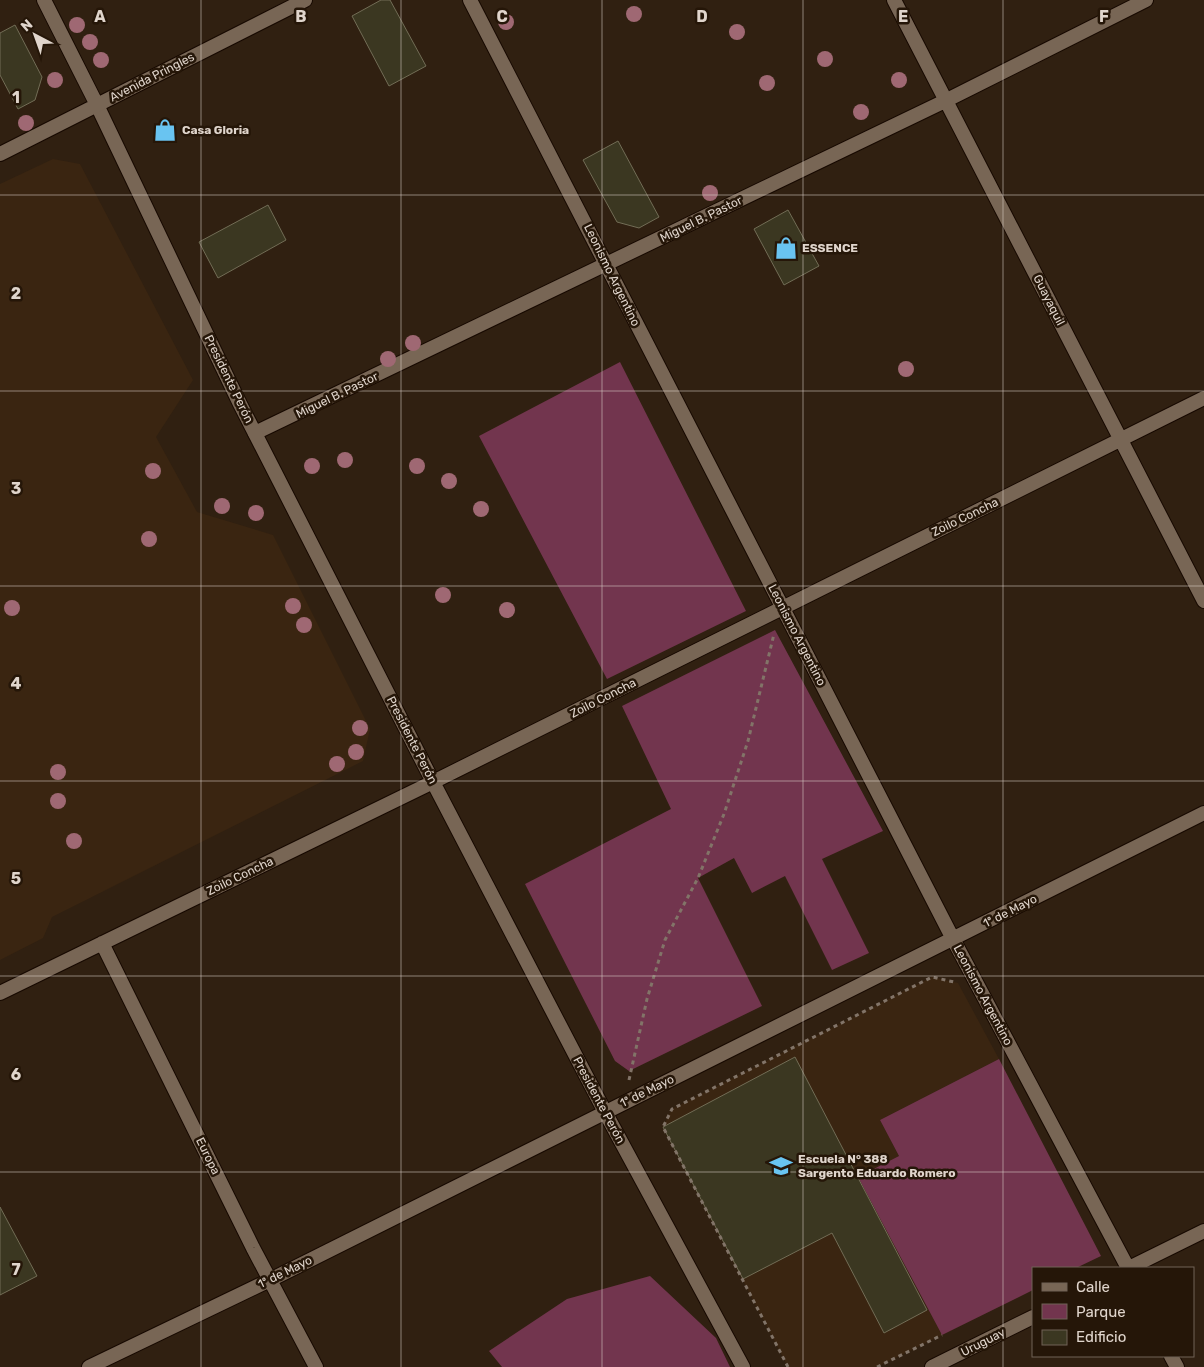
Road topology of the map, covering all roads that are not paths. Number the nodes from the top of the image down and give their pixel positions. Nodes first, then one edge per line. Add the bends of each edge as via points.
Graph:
1 (44, 0) edge
2 (304, 0) edge
3 (470, 0) edge
4 (894, 0) edge
5 (1146, 0) edge
6 (945, 101) junction
7 (97, 105) junction
8 (0, 154) edge
9 (605, 265) junction
10 (1204, 398) edge
11 (255, 433) junction
12 (1121, 440) junction
13 (1204, 600) edge
14 (784, 608) junction
15 (434, 782) junction
16 (1204, 813) edge
17 (953, 939) junction
18 (102, 943) junction
19 (0, 993) edge
20 (605, 1112) junction
21 (1204, 1231) edge
22 (1128, 1267) edge
23 (1131, 1267) edge
24 (270, 1280) junction
25 (1032, 1317) edge
26 (89, 1367) edge
27 (316, 1367) edge
28 (743, 1367) edge
29 (932, 1367) edge

1 - 7 street, Presidente Perón
2 - 7 street, Avenida Pringles
3 - 9 street, Leonismo Argentino
4 - 6 street, Guayaquil
5 - 6 street, Miguel B. Pastor
6 - 9 street, Miguel B. Pastor
6 - 12 street, Guayaquil
7 - 8 street, Avenida Pringles
7 - 11 street, Presidente Perón
9 - 11 street, Miguel B. Pastor
9 - 14 street, Leonismo Argentino
10 - 12 street, Zoilo Concha
11 - 15 street, Presidente Perón
12 - 13 street, Guayaquil
12 - 14 street, Zoilo Concha
14 - 15 street, Zoilo Concha
14 - 17 street, Leonismo Argentino
15 - 18 street, Zoilo Concha
15 - 20 street, Presidente Perón
16 - 17 street, 1º de Mayo
17 - 20 street, 1º de Mayo
17 - 22 street, Leonismo Argentino
18 - 19 street, Zoilo Concha
18 - 24 street, Europa
20 - 24 street, 1º de Mayo
20 - 28 street, Presidente Perón
21 - 23 street
24 - 26 street, 1º de Mayo
24 - 27 street, Europa
25 - 29 street, Uruguay

